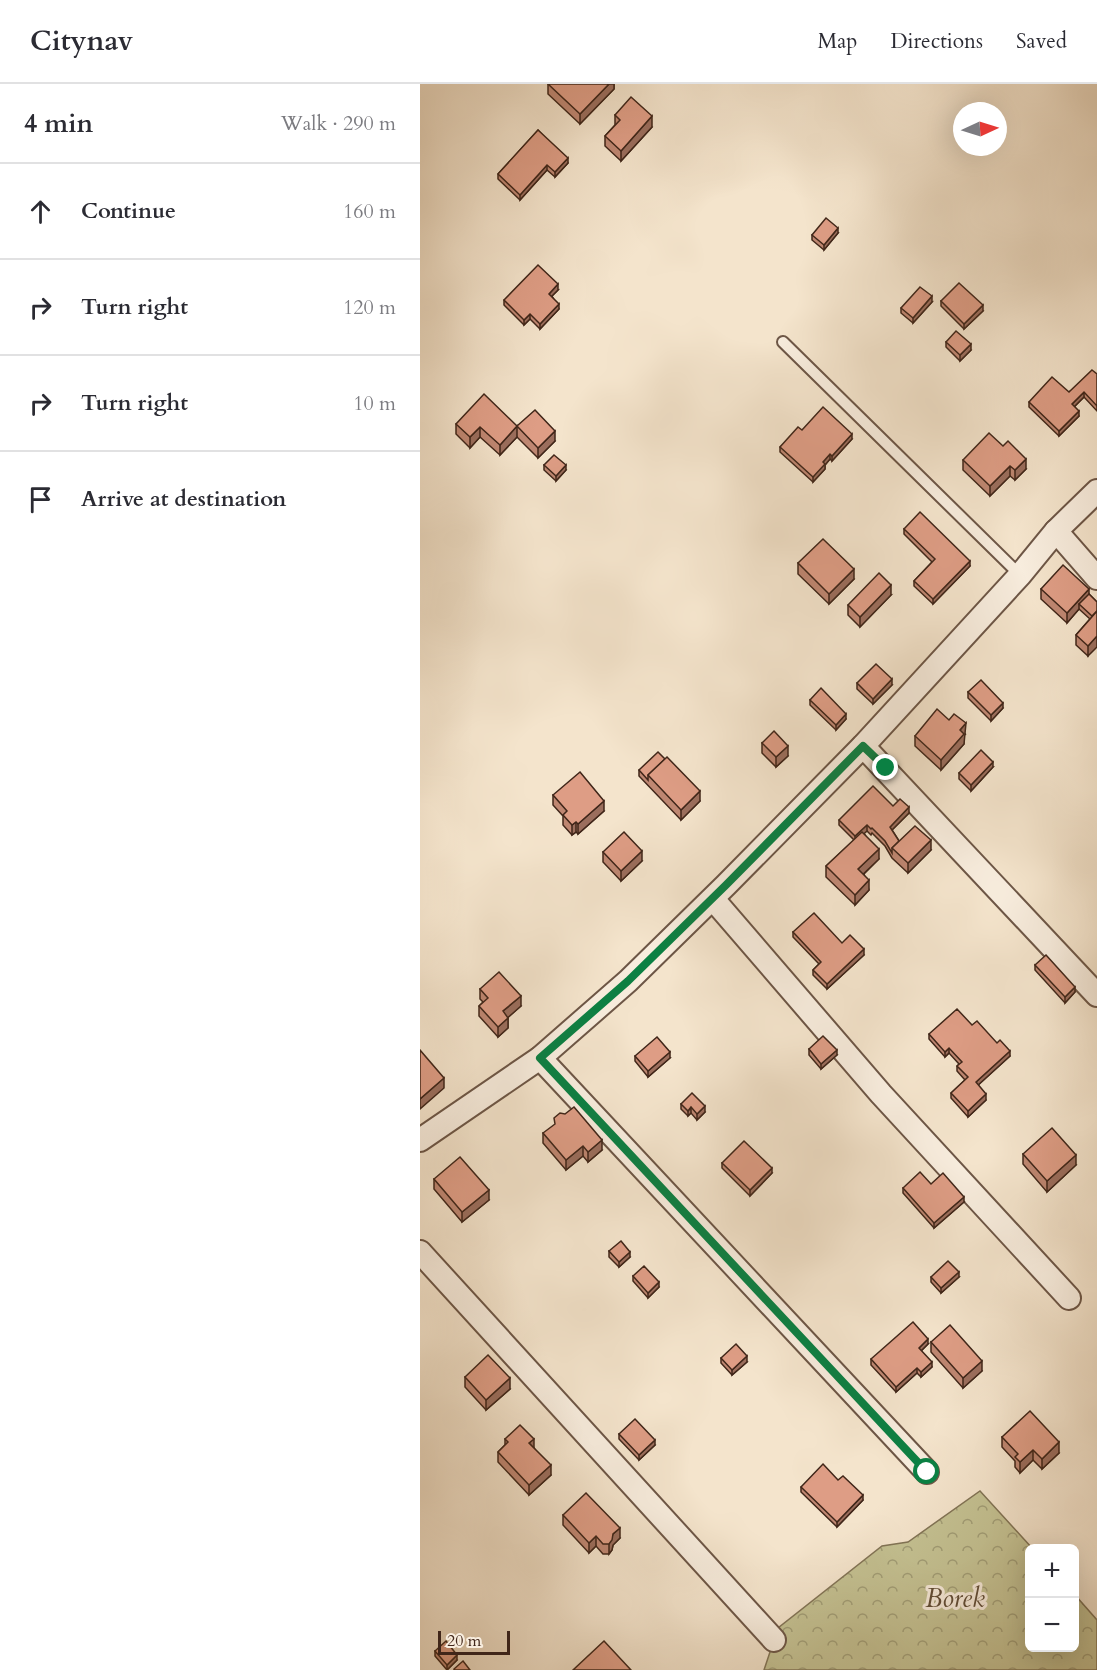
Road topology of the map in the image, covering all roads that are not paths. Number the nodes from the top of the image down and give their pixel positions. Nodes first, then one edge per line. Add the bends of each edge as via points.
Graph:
1 (783, 342) dead end
2 (1097, 491) edge
3 (1056, 531) junction
4 (1020, 575) junction
5 (1097, 578) edge
6 (863, 746) junction
7 (712, 899) junction
8 (1097, 994) edge
9 (540, 1058) junction
10 (420, 1140) edge
11 (420, 1252) edge
12 (1069, 1298) dead end
13 (927, 1472) dead end
14 (774, 1640) dead end

1 - 4 lane
2 - 3 street
3 - 4 street
3 - 5 street
4 - 6 street
6 - 7 street
6 - 8 street
7 - 9 street via 628,981
7 - 12 street via 881,1094
9 - 10 street
9 - 13 street
11 - 14 street

